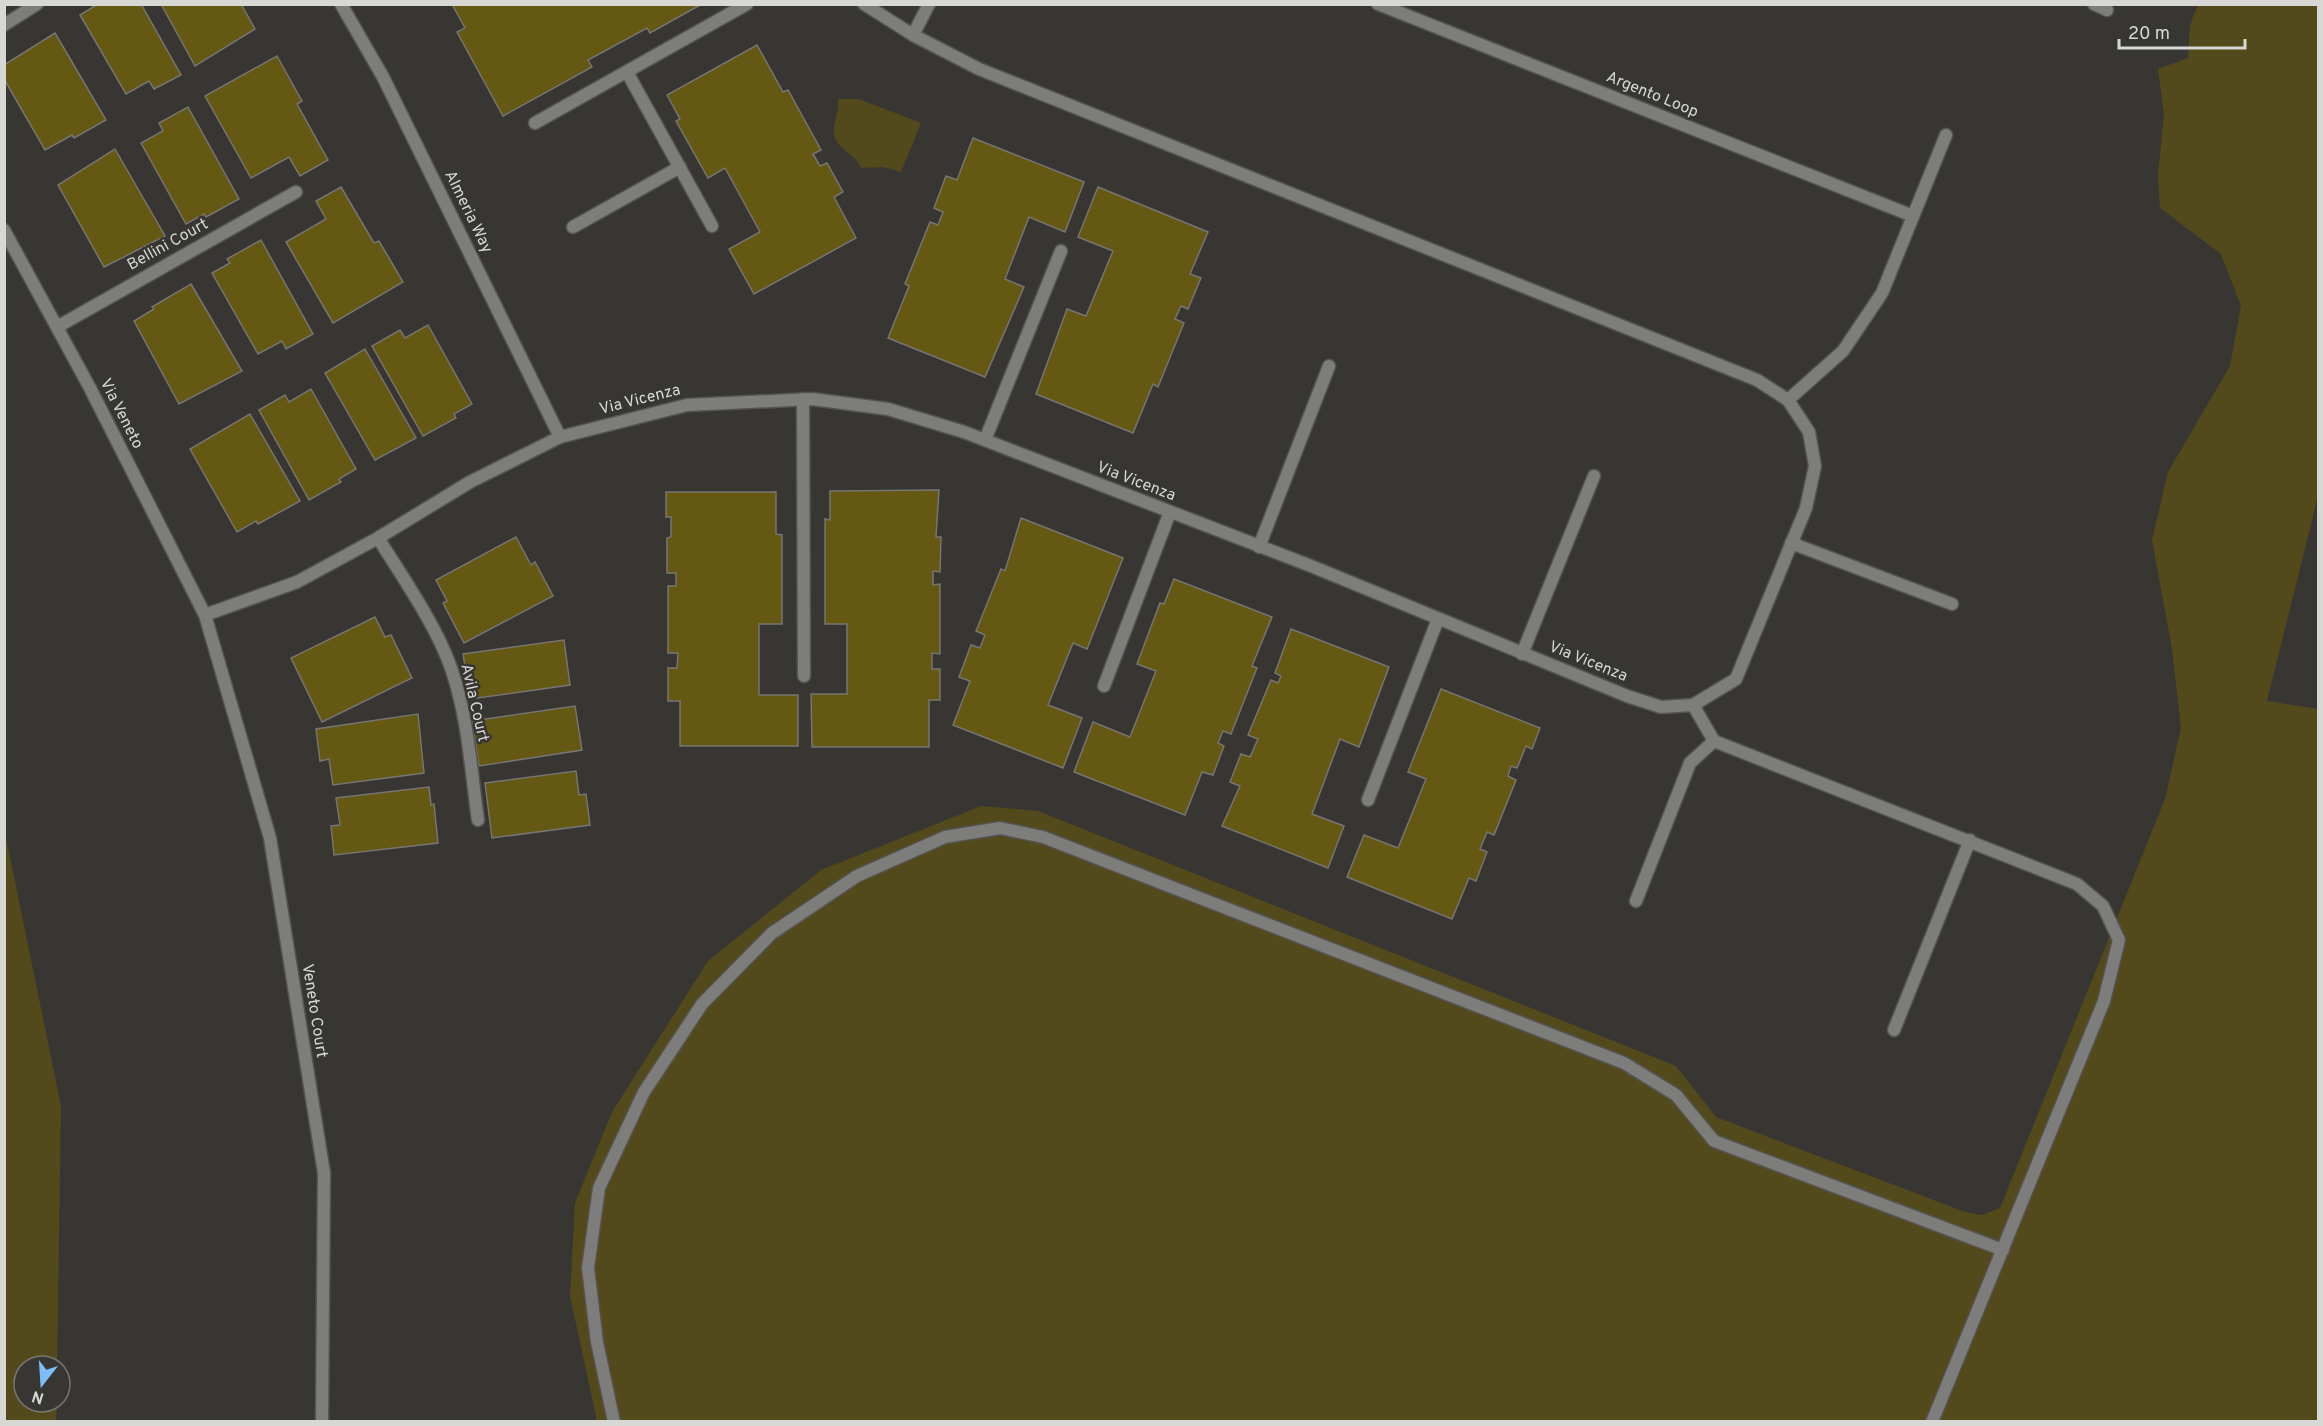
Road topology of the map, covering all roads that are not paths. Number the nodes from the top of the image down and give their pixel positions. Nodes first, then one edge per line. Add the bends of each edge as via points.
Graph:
1 (37, 4) edge
2 (341, 4) edge
3 (747, 4) edge
4 (864, 4) edge
5 (929, 4) edge
6 (1378, 4) edge
7 (2094, 4) edge
8 (2107, 10) dead end
9 (4, 25) edge
10 (913, 35) junction
11 (627, 72) junction
12 (535, 123) dead end
13 (1946, 135) dead end
14 (680, 167) junction
15 (296, 192) dead end
16 (1913, 216) junction
17 (573, 226) dead end
18 (712, 226) dead end
19 (4, 230) edge
20 (1061, 251) dead end
21 (57, 327) junction
22 (1329, 366) dead end
23 (803, 399) junction
24 (1788, 400) junction
25 (560, 437) junction
26 (985, 440) junction
27 (1594, 476) dead end
28 (1170, 512) junction
29 (378, 538) junction
30 (1791, 543) junction
31 (1259, 547) junction
32 (1952, 604) dead end
33 (205, 615) junction
34 (1438, 619) junction
35 (1522, 654) junction
36 (804, 676) dead end
37 (1104, 686) dead end
38 (1693, 705) junction
39 (1714, 741) junction
40 (1368, 800) dead end
41 (478, 820) dead end
42 (1970, 840) junction
43 (1636, 901) dead end
44 (1894, 1030) dead end
45 (2003, 1250) junction
46 (322, 1422) edge
47 (614, 1422) edge
48 (1932, 1422) edge

1 - 9 street
2 - 25 street, Almeria Way via 383,77
3 - 11 street
4 - 10 street, Via Vicenza
5 - 10 street
6 - 16 street, Argento Loop
7 - 8 street
10 - 24 street, Via Vicenza via 979,69 1131,132 1758,380
11 - 12 street
11 - 14 street
13 - 16 street
14 - 17 street
14 - 18 street
15 - 21 street, Bellini Court
16 - 24 street via 1882,293 1843,351
19 - 21 street, Via Veneto
20 - 26 street
21 - 33 street, Via Veneto
22 - 31 street
23 - 25 street, Via Vicenza via 687,405
23 - 26 street, Via Vicenza via 888,409
23 - 36 street
24 - 30 street, Via Vicenza via 1809,432 1815,466 1806,508
25 - 29 street, Via Vicenza via 470,482
26 - 28 street, Via Vicenza
27 - 35 street
28 - 31 street, Via Vicenza
28 - 37 street
29 - 33 street, Via Vicenza via 297,582
29 - 41 street, Avila Court via 452,669 465,725
30 - 32 street
30 - 38 street, Via Vicenza via 1737,679
31 - 34 street, Via Vicenza
33 - 46 street, Veneto Court via 270,838 324,1173
34 - 35 street, Via Vicenza
34 - 40 street
35 - 38 street, Via Vicenza via 1660,707
38 - 39 street
39 - 42 street
39 - 43 street via 1690,763
42 - 44 street
42 - 45 street via 2077,884 2103,906 2119,940 2104,1001
45 - 47 street via 1714,1141 1676,1095 1624,1063 1043,837 1000,828 945,837 858,876 772,933 702,1004 651,1082 599,1188 588,1268 597,1342
45 - 48 street

